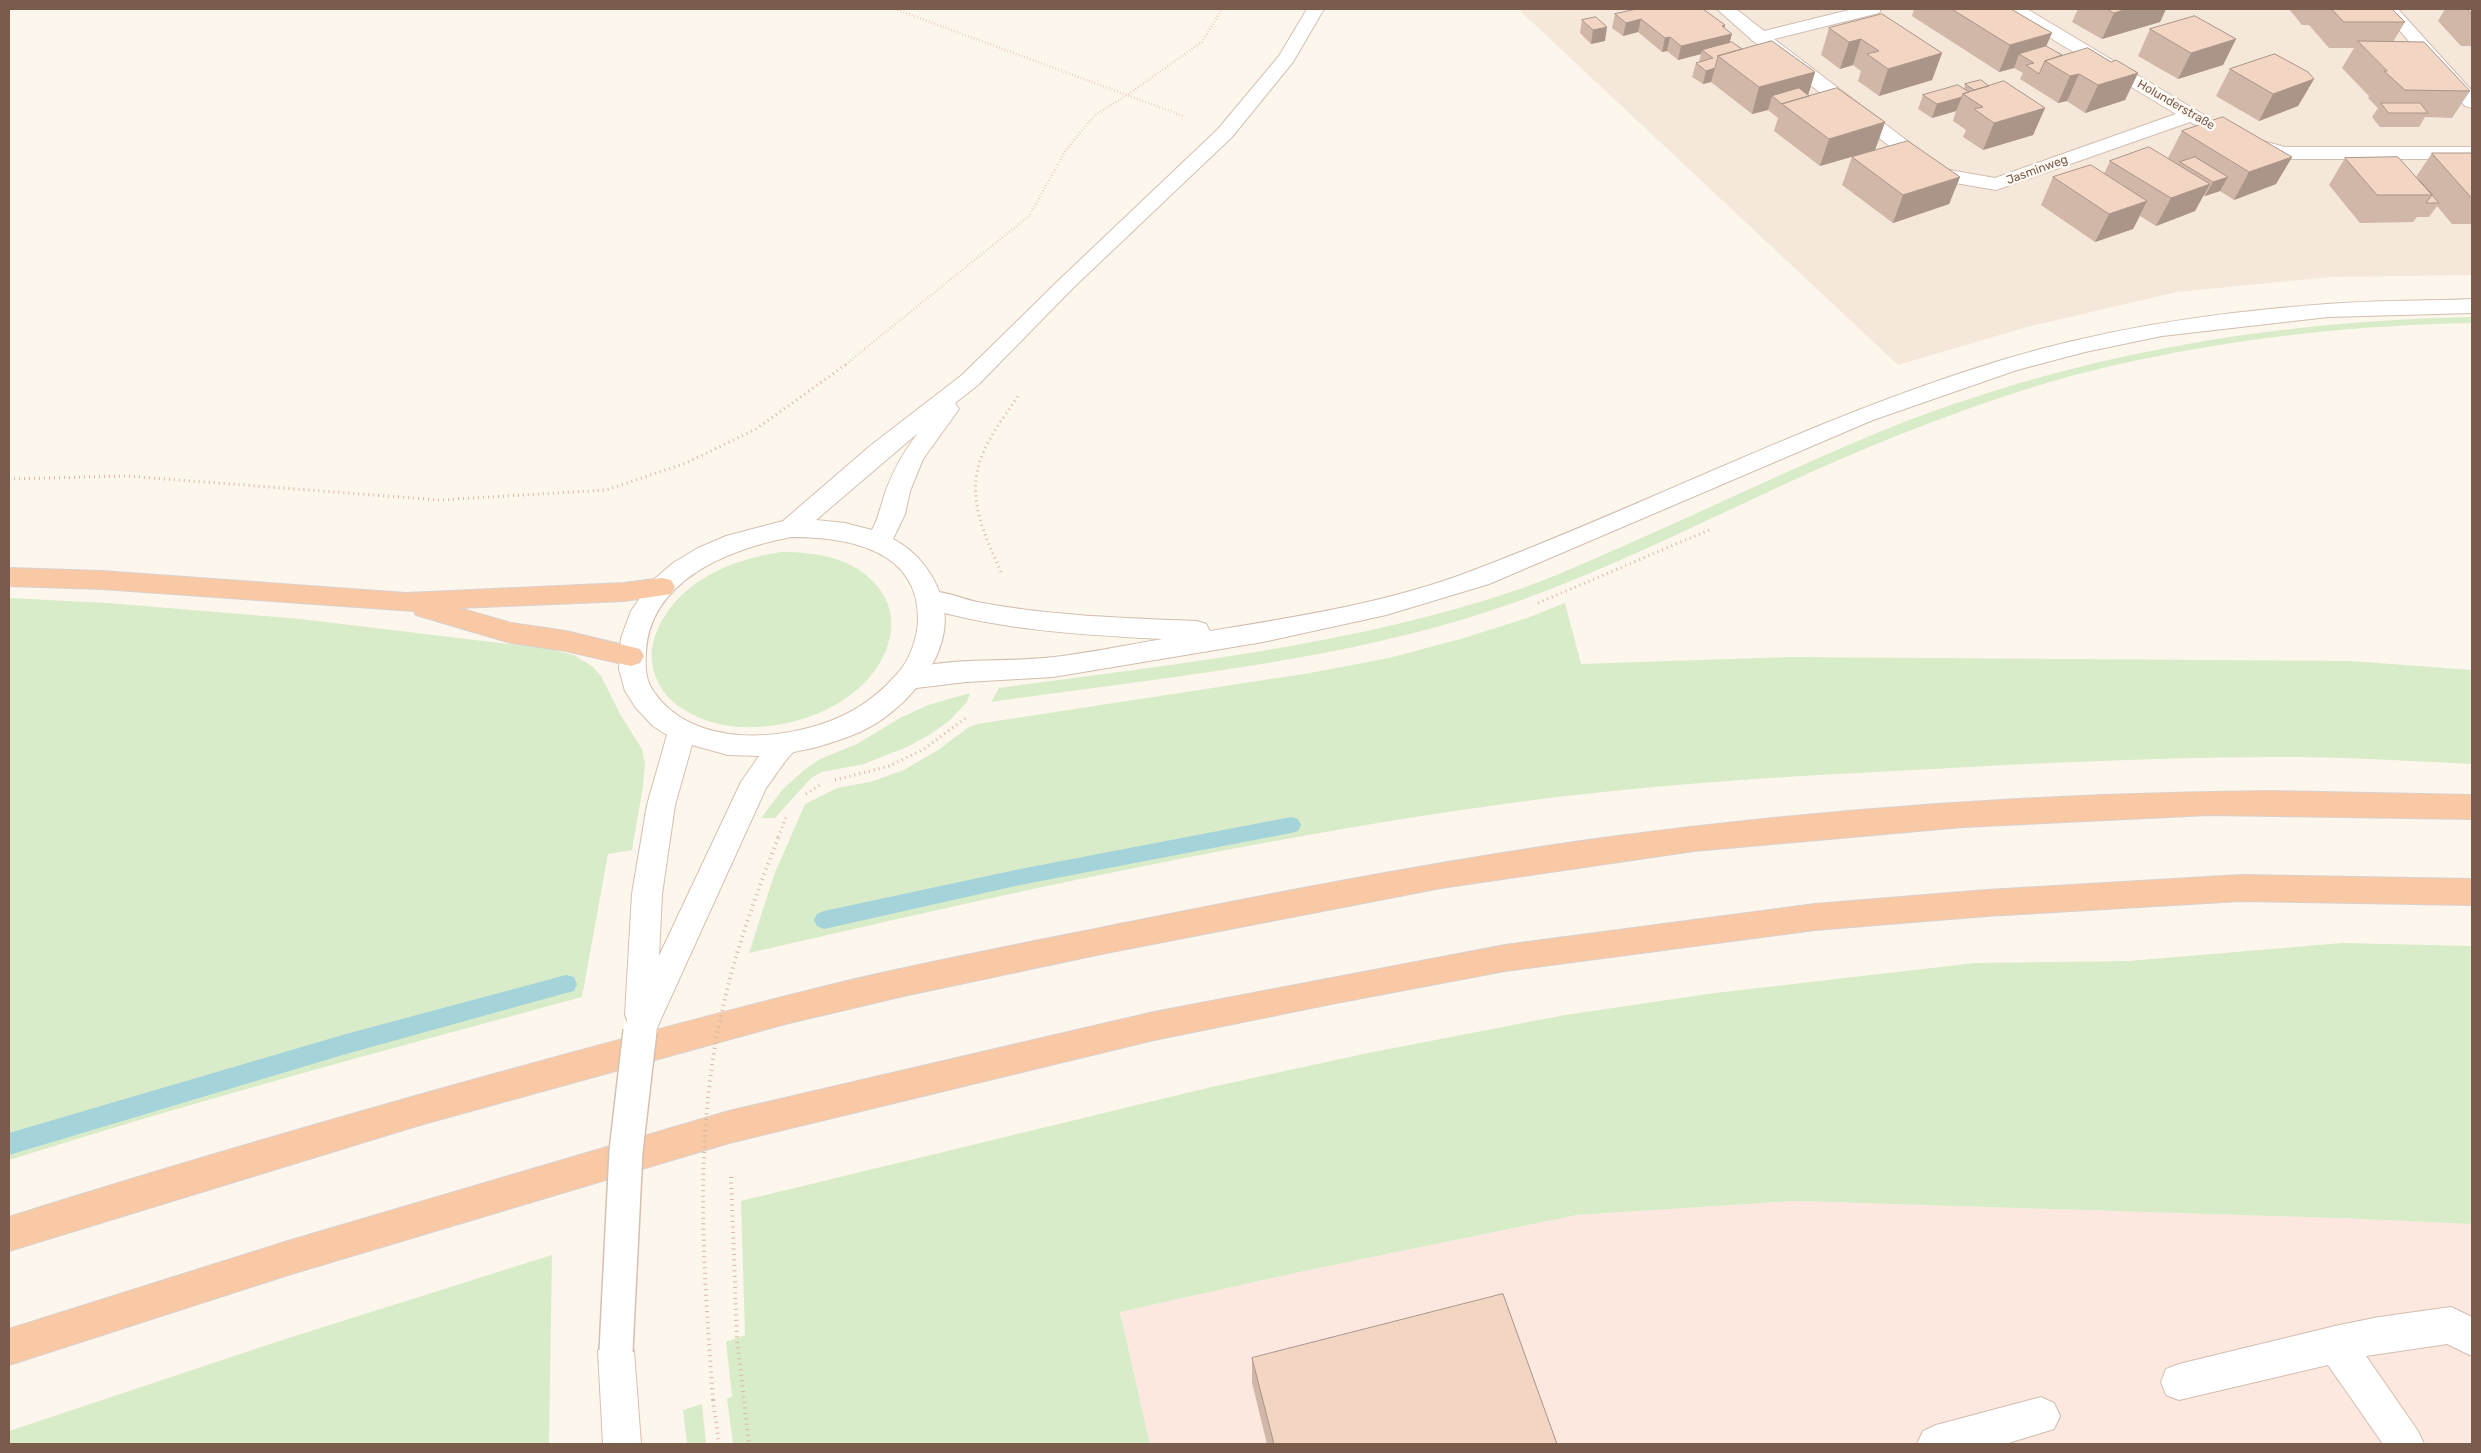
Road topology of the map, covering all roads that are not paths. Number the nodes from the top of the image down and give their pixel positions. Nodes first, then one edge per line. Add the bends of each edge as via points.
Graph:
1 (1315, 9) edge
2 (1725, 9) edge
3 (1872, 9) edge
4 (2015, 9) edge
5 (2390, 9) edge
6 (1759, 37) junction
7 (2472, 102) edge
8 (2190, 116) junction
9 (2472, 153) edge
10 (2472, 306) edge
11 (970, 380) junction
12 (791, 528) junction
13 (879, 542) junction
14 (9, 577) edge
15 (662, 587) junction
16 (931, 600) junction
17 (406, 602) junction
18 (1263, 632) junction
19 (631, 656) junction
20 (908, 679) junction
21 (682, 731) junction
22 (784, 744) junction
23 (2472, 807) edge
24 (2472, 892) edge
25 (640, 1031) junction
26 (9, 1234) edge
27 (2472, 1338) edge
28 (2335, 1344) junction
29 (9, 1347) edge
30 (2178, 1382) dead end
31 (2041, 1416) dead end
32 (622, 1444) edge
33 (1936, 1444) edge
34 (2405, 1444) edge

1 - 11 street via 1288,58 1225,133
2 - 6 street, Jasminweg
3 - 6 street
4 - 8 street, Holunderstraße
5 - 7 street
6 - 8 street, Jasminweg via 1938,174 1996,184
8 - 9 street, Holunderstraße via 2226,134 2284,152
10 - 18 street via 2328,310 2162,329 2009,365 1865,415 1480,578 1386,606
11 - 12 street via 878,452
11 - 13 street via 912,457 898,491 893,514
12 - 13 street via 822,528
12 - 15 street via 762,532 706,553
13 - 16 street via 903,557 921,577
14 - 17 highway via 102,580
15 - 17 highway via 624,592
15 - 19 street via 645,609 635,632
16 - 18 street via 1057,624 1140,630
16 - 20 street via 932,626 924,653
17 - 19 highway via 512,633
18 - 20 street via 1053,667
19 - 21 street via 632,674 650,706
20 - 22 street via 868,714 814,738
21 - 22 street via 713,741 748,746
21 - 25 street via 661,805 646,894
22 - 25 street via 755,782
23 - 26 highway via 2270,803 1939,816 1772,830 1599,852 1420,880 1229,914 908,982 756,1018 149,1188
24 - 29 highway via 2241,888 1987,902 1825,916 1638,940 1505,958 1336,989 1154,1026 729,1126 308,1252
25 - 32 street, bridge via 629,1094 623,1171 616,1351
27 - 28 street via 2451,1325
28 - 30 street
28 - 34 street
31 - 33 street

